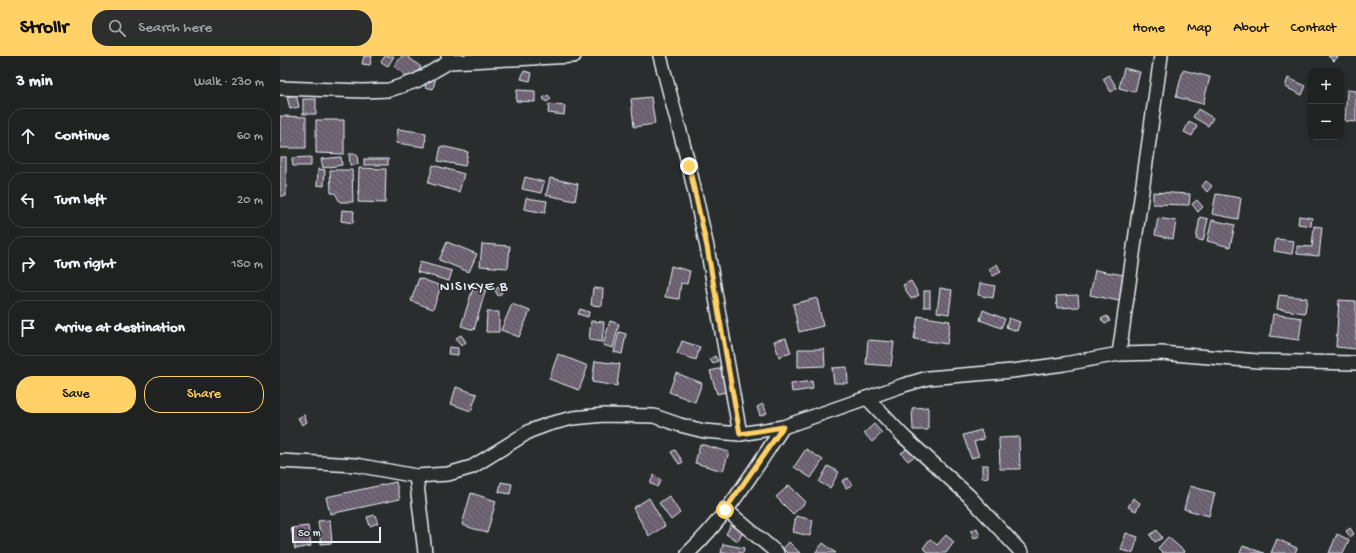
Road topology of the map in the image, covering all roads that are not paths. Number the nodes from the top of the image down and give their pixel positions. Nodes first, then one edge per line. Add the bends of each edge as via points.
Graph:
1 (574, 56) edge
2 (660, 56) edge
3 (1161, 56) edge
4 (448, 59) edge
5 (280, 88) edge
6 (1119, 354) junction
7 (1356, 363) edge
8 (866, 398) junction
9 (783, 427) junction
10 (740, 434) junction
11 (280, 461) edge
12 (416, 476) junction
13 (725, 510) junction
14 (424, 553) edge
15 (688, 553) edge
16 (776, 553) edge
17 (1022, 553) edge

1 - 4 street
2 - 10 street via 707,247
3 - 6 street
4 - 5 street via 416,82 390,90
6 - 7 street via 1161,353 1258,361
6 - 8 street via 1012,371 928,378
8 - 9 street
8 - 17 street via 903,436 968,495
9 - 10 street
9 - 13 street
10 - 12 street via 704,431 654,416 604,415 573,418 530,431 472,467 448,474
11 - 12 street via 356,465
12 - 14 street
13 - 15 street
13 - 16 street

